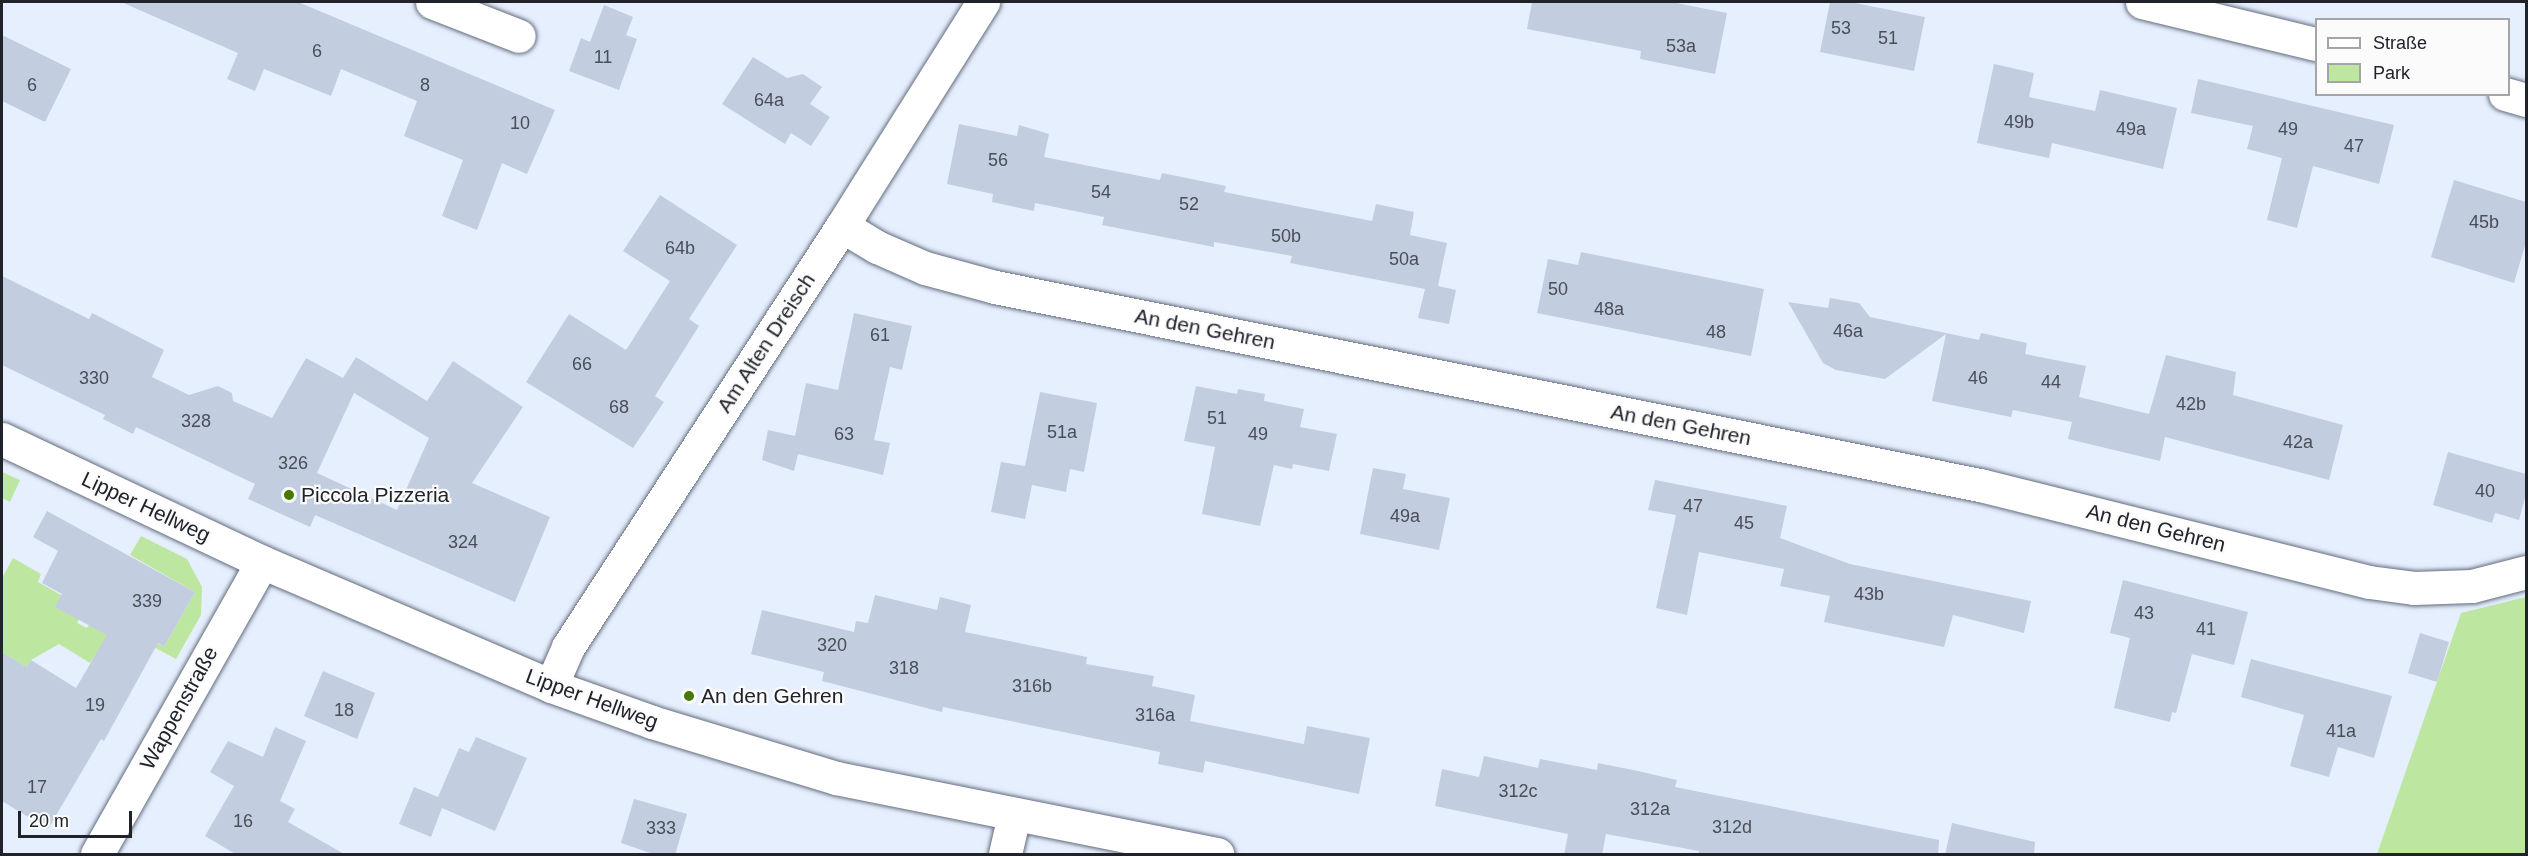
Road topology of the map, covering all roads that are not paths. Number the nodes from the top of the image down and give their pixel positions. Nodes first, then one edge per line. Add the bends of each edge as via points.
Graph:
1 (432, 2) edge
2 (982, 2) edge
3 (2142, 2) edge
4 (519, 36) dead end
5 (2315, 44) edge
6 (2510, 95) edge
7 (2526, 100) edge
8 (842, 226) junction
9 (2, 439) edge
10 (262, 562) junction
11 (2526, 572) edge
12 (552, 686) junction
13 (1014, 815) junction
14 (105, 852) edge
15 (1005, 855) edge
16 (1217, 855) edge

1 - 4 street
2 - 8 street, Am Alten Dreisch
3 - 5 street
6 - 7 street
8 - 11 street, An den Gehren via 877,248 925,268 995,286 1980,485 2339,576 2414,588 2472,586
8 - 12 street, Am Alten Dreisch via 568,647
9 - 10 street, Lipper Hellweg
10 - 12 street, Lipper Hellweg
10 - 14 street, Wappenstraße
12 - 13 street, Lipper Hellweg via 734,749 836,778
13 - 15 street
13 - 16 street, Lipper Hellweg

